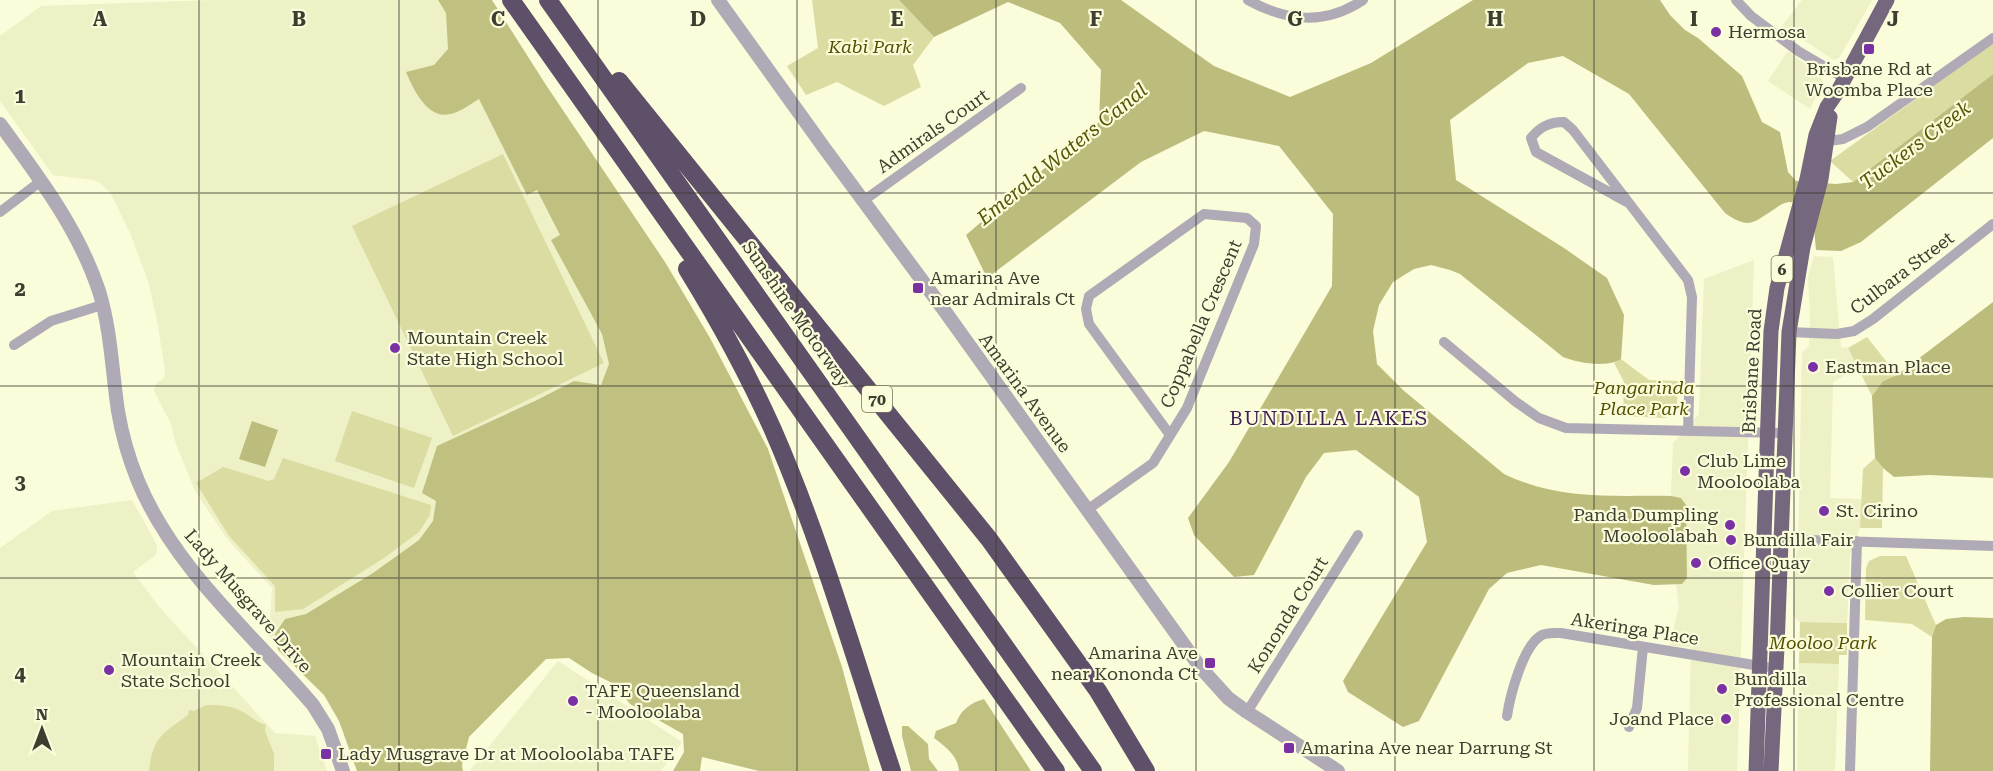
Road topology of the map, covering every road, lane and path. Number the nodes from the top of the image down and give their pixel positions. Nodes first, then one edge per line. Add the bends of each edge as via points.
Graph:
1 (511, 0) edge
2 (548, 0) edge
3 (718, 0) edge
4 (1248, 0) edge
5 (1363, 0) edge
6 (1736, 0) edge
7 (1887, 0) edge
8 (1993, 38) edge
9 (582, 48) junction
10 (1841, 85) junction
11 (1021, 88) dead end
12 (0, 124) edge
13 (1820, 145) junction
14 (41, 182) junction
15 (863, 201) junction
16 (1627, 202) junction
17 (0, 212) edge
18 (1805, 213) junction
19 (663, 216) junction
20 (1993, 224) edge
21 (102, 305) junction
22 (1771, 331) junction
23 (1789, 332) junction
24 (1444, 342) dead end
25 (14, 345) dead end
26 (1688, 431) junction
27 (1776, 433) junction
28 (1170, 435) junction
29 (1087, 510) junction
30 (1358, 535) dead end
31 (1780, 539) junction
32 (1857, 542) junction
33 (1993, 546) edge
34 (1643, 647) junction
35 (1760, 667) junction
36 (1776, 667) junction
37 (1247, 712) junction
38 (1507, 716) dead end
39 (1629, 727) dead end
40 (343, 771) edge
41 (892, 771) edge
42 (1056, 771) edge
43 (1093, 771) edge
44 (1146, 771) edge
45 (1338, 771) edge
46 (1756, 771) edge
47 (1771, 771) edge
48 (1850, 771) edge

1 - 19 highway
2 - 9 highway, Sunshine Motorway / 70
3 - 15 street, Amarina Avenue
4 - 5 street via 1268,11 1308,18 1335,14
6 - 10 street
7 - 10 main road, Brisbane Road / 6
8 - 13 street via 1868,127 1843,140
9 - 43 highway, Sunshine Motorway
9 - 44 highway, 70 via 597,55 989,539 1098,691
10 - 13 main road, Brisbane Road / 6
11 - 15 street, Admirals Court
12 - 14 street, Lady Musgrave Drive
13 - 18 main road, Brisbane Road / 6
14 - 17 street
14 - 21 street, Lady Musgrave Drive via 75,233
15 - 29 street, Amarina Avenue
16 - 16 street via 1536,152 1531,138 1539,128 1564,122
16 - 26 street via 1688,280 1692,297
18 - 22 main road, Brisbane Road / 6 via 1777,288
18 - 23 main road, Brisbane Road / 6
19 - 41 highway via 666,235 731,345 773,430 812,529
19 - 42 highway
20 - 23 street, Culbara Street via 1854,330 1837,334
21 - 25 street via 51,321
21 - 40 street, Lady Musgrave Drive via 127,448 138,481 160,524 192,570 313,705 328,729
22 - 23 main road
22 - 27 main road, Brisbane Road / 6
23 - 27 main road, Brisbane Road / 6
24 - 26 street via 1516,402 1539,418 1566,428
26 - 27 street
27 - 31 main road, Brisbane Road / 6
27 - 35 main road, Brisbane Road / 6
28 - 28 street, Coppabella Crescent via 1089,324 1089,296 1204,214 1247,218 1256,226 1254,244 1187,408
28 - 29 street, Coppabella Crescent via 1153,463
29 - 37 street, Amarina Avenue via 1200,667 1228,698
30 - 37 street, Kononda Court
31 - 32 street
31 - 36 main road, Brisbane Road / 6
32 - 33 street
32 - 48 street
34 - 35 street, Akeringa Place
34 - 38 street, Akeringa Place via 1561,633 1544,634 1535,641 1521,666
34 - 39 street via 1637,708
35 - 36 street, Akeringa Place
35 - 46 main road, Brisbane Road / 6
36 - 47 main road, Brisbane Road / 6
37 - 45 street, Amarina Avenue

